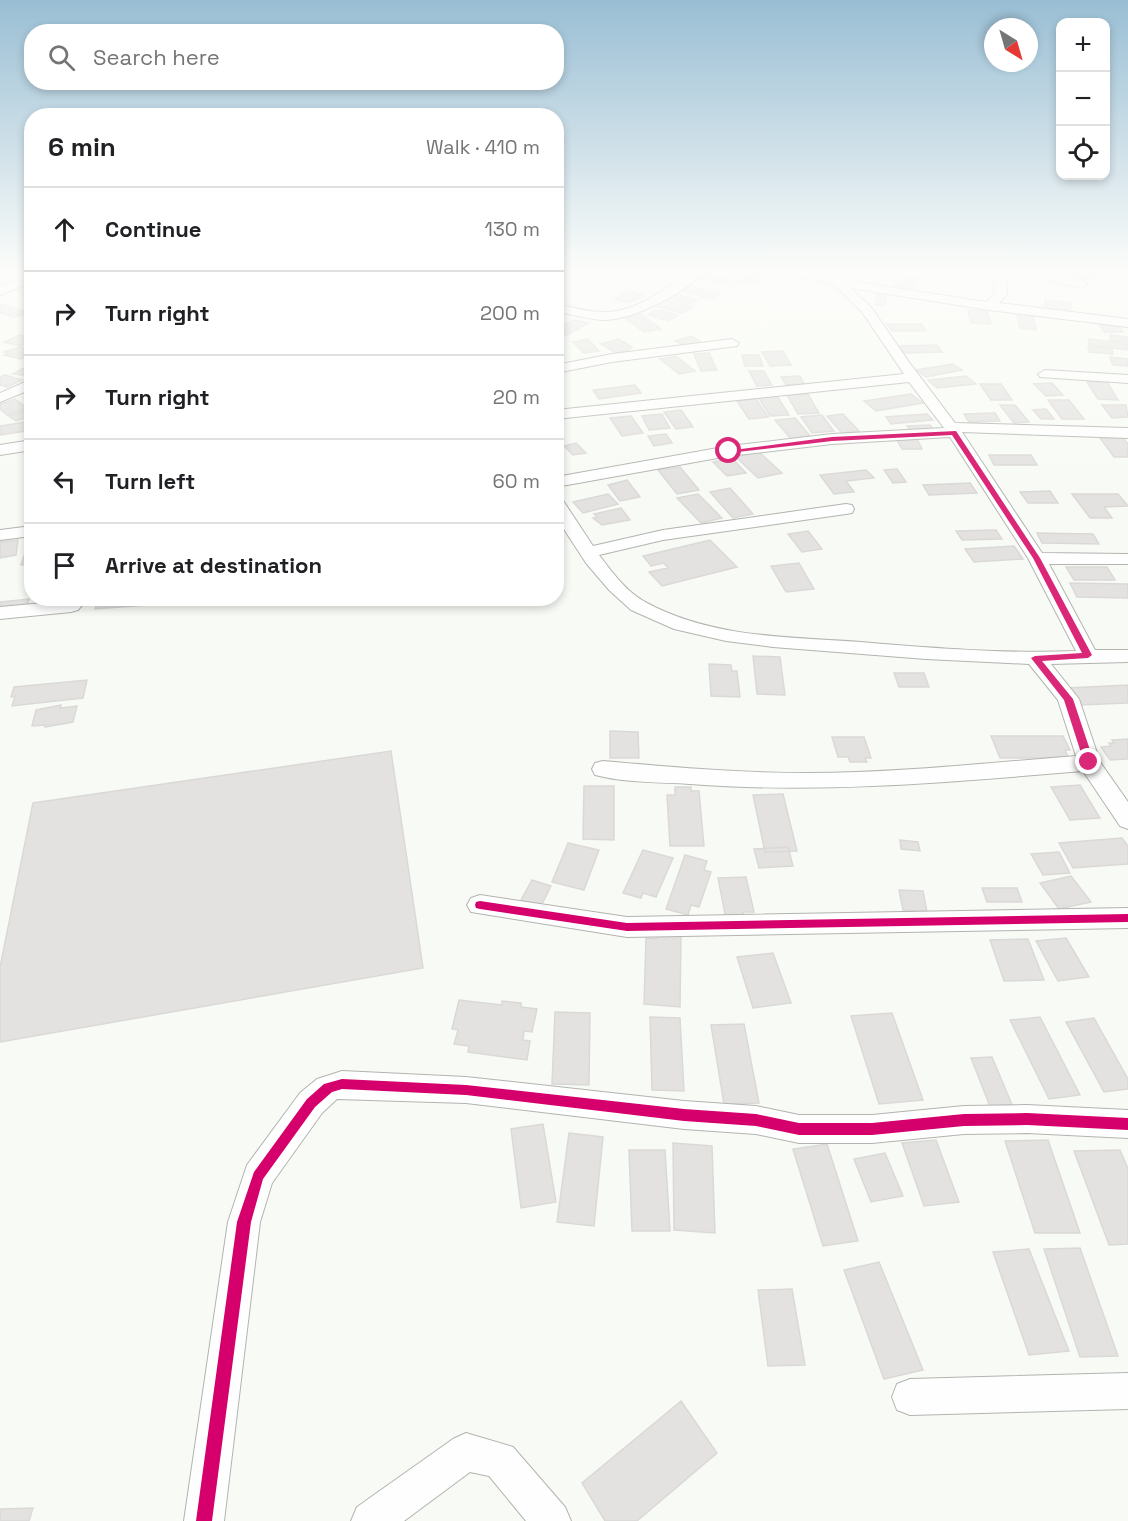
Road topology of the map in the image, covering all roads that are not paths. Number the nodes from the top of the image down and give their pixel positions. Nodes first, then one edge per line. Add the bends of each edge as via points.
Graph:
1 (889, 342) edge
2 (732, 343) dead end
3 (564, 367) edge
4 (1045, 374) dead end
5 (913, 377) junction
6 (1128, 379) edge
7 (24, 387) edge
8 (0, 398) edge
9 (564, 414) edge
10 (952, 430) junction
11 (1128, 433) edge
12 (24, 447) edge
13 (0, 450) edge
14 (564, 481) edge
15 (846, 509) dead end
16 (564, 516) edge
17 (24, 532) edge
18 (0, 535) edge
19 (589, 552) junction
20 (1036, 558) junction
21 (1128, 559) edge
22 (70, 606) edge
23 (0, 613) edge
24 (1088, 655) junction
25 (1128, 656) edge
26 (1035, 658) junction
27 (1089, 762) junction
28 (603, 770) dead end
29 (1128, 820) edge
30 (480, 905) dead end
31 (1128, 918) edge
32 (1128, 1124) edge
33 (1128, 1391) edge
34 (910, 1396) dead end
35 (204, 1521) edge
36 (371, 1521) edge
37 (551, 1521) edge

1 - 5 street
2 - 3 street
4 - 6 street
5 - 9 street
5 - 10 street
7 - 8 street
10 - 11 street via 1034,428
10 - 14 street via 729,451
10 - 20 street
12 - 13 street
15 - 19 street via 663,535
16 - 19 street
17 - 18 street
19 - 26 street via 637,605 715,633 886,651
20 - 21 street
20 - 24 street
22 - 23 street
24 - 25 street
24 - 26 street
26 - 27 street via 1068,699
27 - 28 street via 810,781
27 - 29 street
30 - 31 street via 627,927
32 - 35 street via 995,1120 798,1130 756,1120 466,1090 342,1084 328,1088 311,1103 258,1176 244,1222
33 - 34 street
36 - 37 street via 466,1452 500,1460

